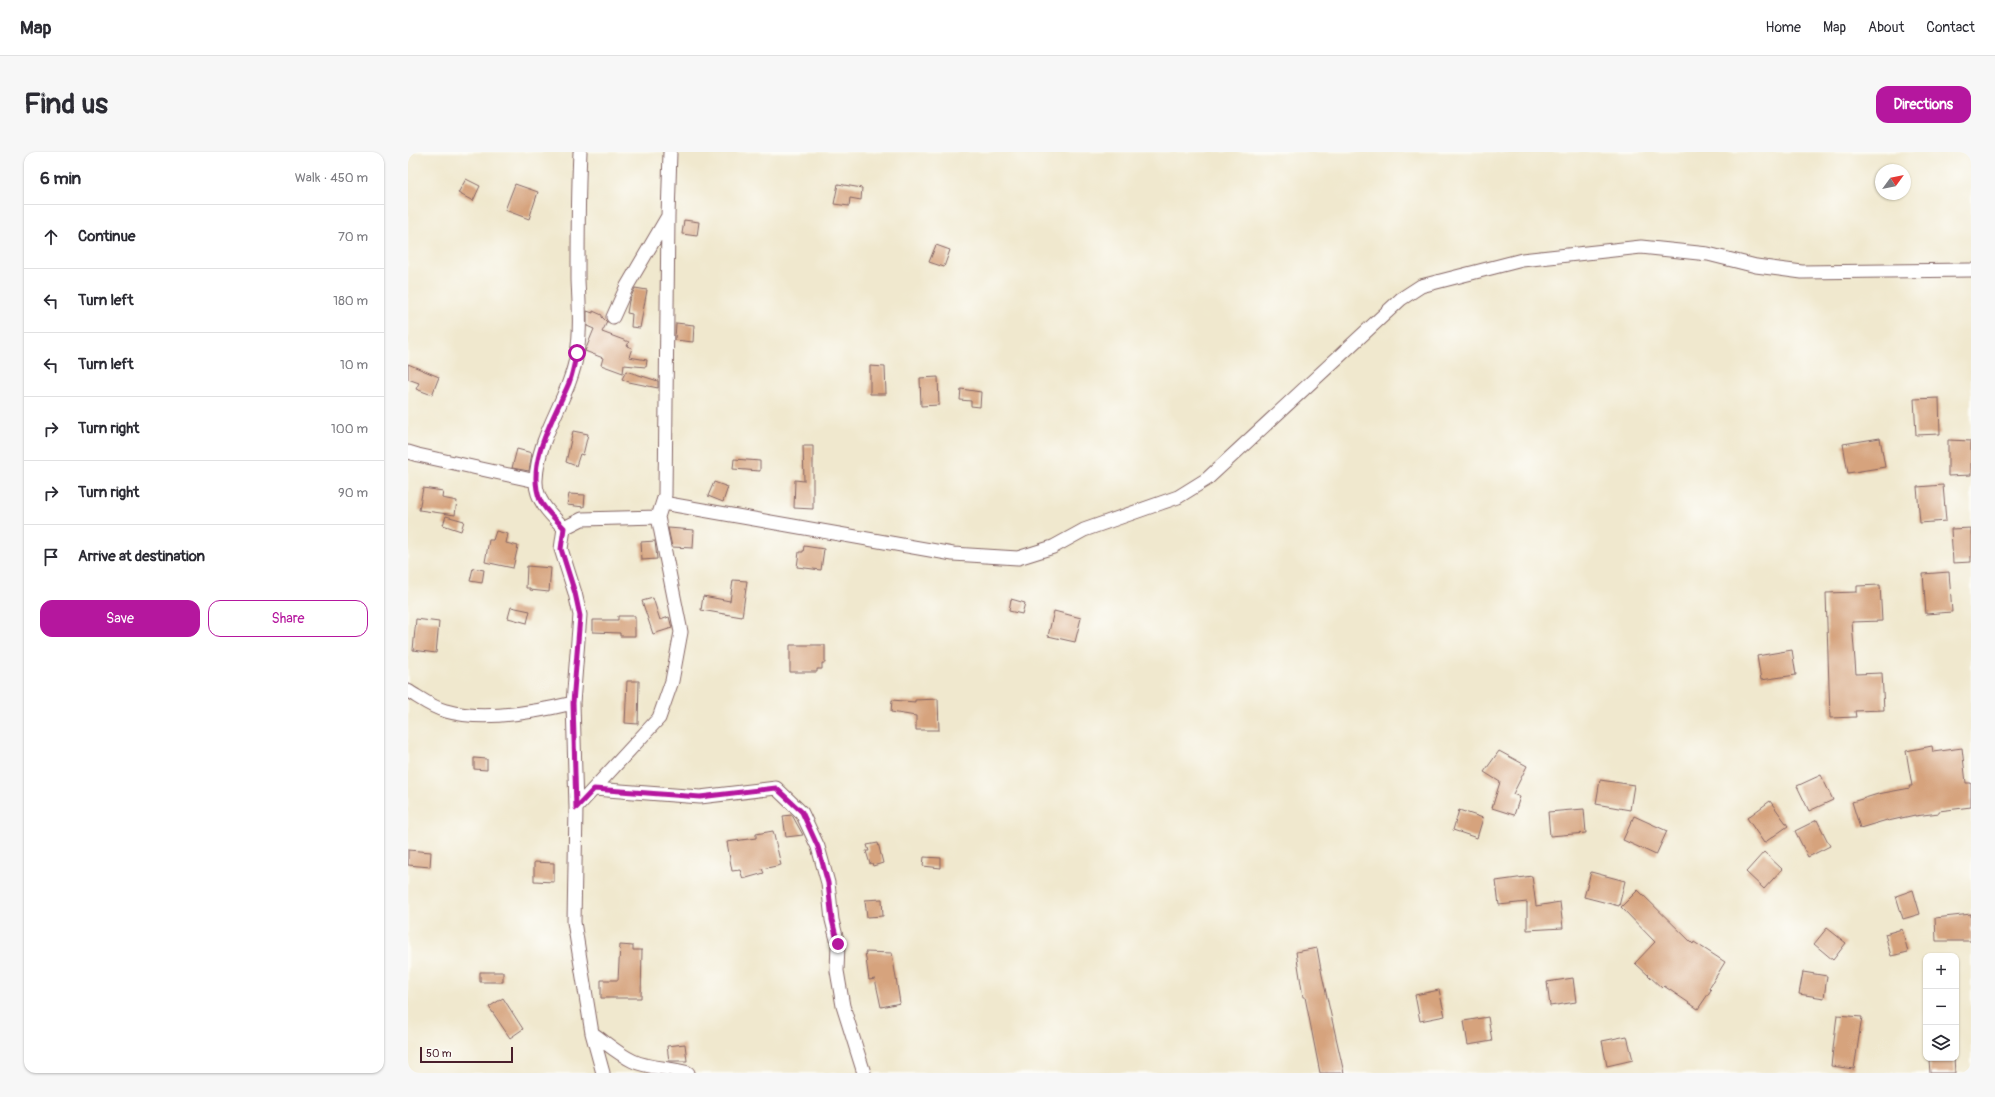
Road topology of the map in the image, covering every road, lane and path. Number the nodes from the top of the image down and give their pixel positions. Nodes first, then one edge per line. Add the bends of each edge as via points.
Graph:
1 (580, 152) edge
2 (670, 152) edge
3 (668, 216) junction
4 (1971, 270) edge
5 (613, 317) dead end
6 (408, 452) edge
7 (536, 481) junction
8 (663, 503) junction
9 (658, 517) junction
10 (564, 528) junction
11 (408, 691) edge
12 (573, 703) junction
13 (594, 789) junction
14 (576, 808) junction
15 (592, 1033) junction
16 (603, 1073) edge
17 (688, 1073) edge
18 (864, 1073) edge

1 - 7 street via 577,353 569,381 545,436 539,455
2 - 3 street
3 - 5 street via 627,286
3 - 8 street
4 - 8 street via 1802,272 1756,266 1708,254 1641,247 1522,260 1421,286 1401,299 1207,479 1178,497 1084,530 1053,547 1018,558 953,554
6 - 7 street
7 - 10 street via 540,499
8 - 9 street
9 - 10 street via 582,519
9 - 13 street via 681,632 672,681 659,718
10 - 12 street via 561,549 580,616
11 - 12 street via 444,711 460,714 500,715 540,711
12 - 14 street
13 - 14 street
13 - 18 street via 700,797 776,788 802,812 818,847 828,883 832,920 838,944 837,970 843,1006
14 - 15 street via 574,922
15 - 16 street
15 - 17 street via 633,1062

